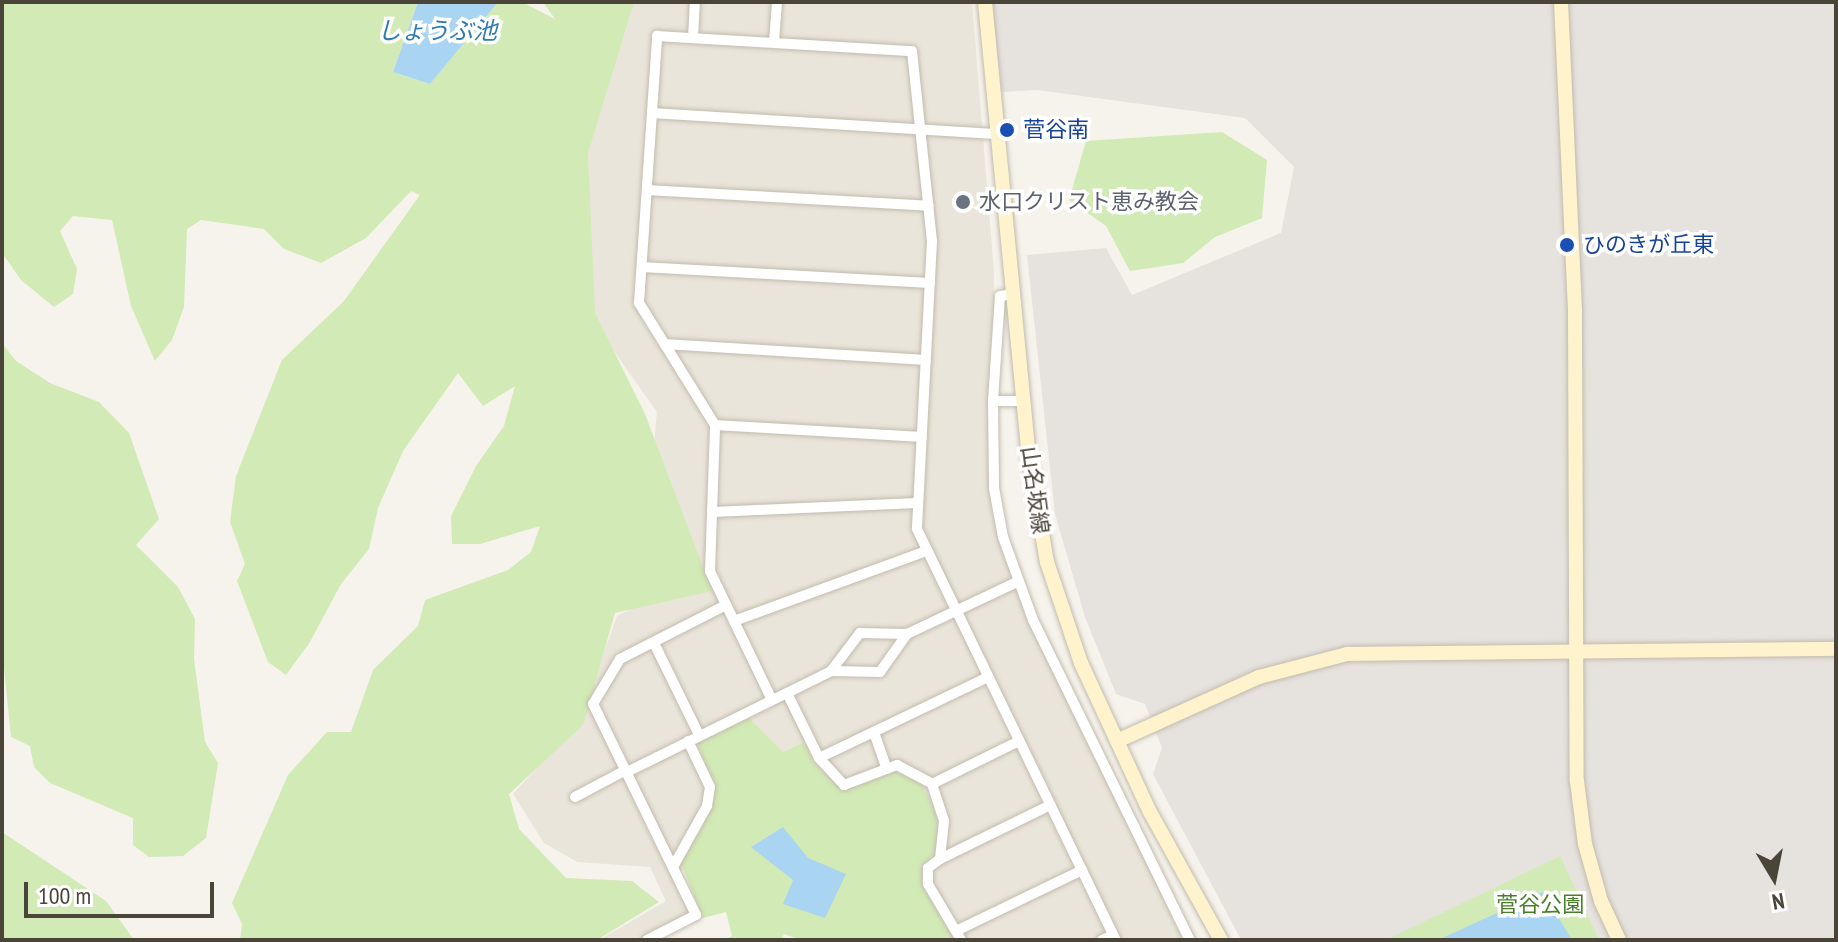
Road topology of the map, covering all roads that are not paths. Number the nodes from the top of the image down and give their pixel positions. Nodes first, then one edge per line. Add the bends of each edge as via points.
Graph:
1 (695, 2) edge
2 (777, 2) edge
3 (985, 2) edge
4 (1561, 2) edge
5 (693, 38) junction
6 (774, 42) junction
7 (652, 113) junction
8 (922, 130) junction
9 (998, 134) junction
10 (647, 190) junction
11 (929, 206) junction
12 (642, 267) junction
13 (930, 283) junction
14 (1014, 294) junction
15 (665, 344) junction
16 (926, 360) junction
17 (993, 401) junction
18 (1024, 401) junction
19 (715, 425) junction
20 (922, 437) junction
21 (917, 503) junction
22 (712, 512) junction
23 (926, 551) junction
24 (1017, 582) junction
25 (726, 605) junction
26 (956, 611) junction
27 (734, 621) junction
28 (907, 634) junction
29 (654, 643) junction
30 (1836, 649) edge
31 (1576, 650) junction
32 (831, 671) junction
33 (988, 677) junction
34 (787, 693) junction
35 (772, 700) junction
36 (874, 732) junction
37 (699, 735) junction
38 (688, 741) junction
39 (1019, 741) junction
40 (1117, 741) junction
41 (819, 758) junction
42 (887, 769) junction
43 (626, 771) junction
44 (932, 784) junction
45 (575, 797) dead end
46 (1050, 805) junction
47 (940, 859) junction
48 (673, 867) junction
49 (1082, 870) junction
50 (960, 935) edge
51 (1115, 937) edge
52 (647, 940) edge
53 (1102, 940) edge
54 (1190, 940) edge
55 (1221, 940) edge
56 (1619, 940) edge

1 - 5 street
2 - 6 street
3 - 9 street, 山名坂線
4 - 31 street via 1575,315
5 - 6 street
5 - 7 street via 657,36
6 - 8 street via 912,51
7 - 8 street
7 - 10 street
8 - 9 street
8 - 11 street
9 - 14 street, 山名坂線
10 - 11 street
10 - 12 street
11 - 13 street
12 - 13 street
12 - 15 street via 639,303
13 - 16 street
14 - 17 street via 1000,296
14 - 18 street, 山名坂線
15 - 16 street
15 - 19 street
16 - 20 street
17 - 18 street
17 - 24 street via 994,488
18 - 40 street, 山名坂線 via 1047,562 1068,629
19 - 20 street
19 - 22 street
20 - 21 street
21 - 22 street
21 - 23 street via 917,529
22 - 25 street via 710,571
23 - 26 street
23 - 27 street
24 - 26 street
24 - 54 street
25 - 27 street
25 - 29 street
26 - 28 street
26 - 33 street
27 - 35 street
28 - 32 street via 860,633
28 - 32 street via 880,672
29 - 37 street
29 - 43 street via 620,659 593,704
30 - 31 street
31 - 40 street via 1377,651 1319,659 1259,677
31 - 56 street via 1577,781 1585,844
32 - 34 street
33 - 36 street
33 - 39 street
34 - 35 street
34 - 41 street
35 - 37 street
36 - 41 street
36 - 42 street
37 - 38 street
38 - 43 street
38 - 48 street via 710,787 707,806
39 - 44 street
39 - 46 street
40 - 55 street, 山名坂線
41 - 42 street via 844,785
42 - 44 street via 906,766
43 - 45 street
43 - 48 street
44 - 47 street via 944,821
46 - 47 street
46 - 49 street
47 - 50 street via 928,868 928,884
48 - 52 street via 696,915
49 - 50 street
49 - 51 street
51 - 53 street

